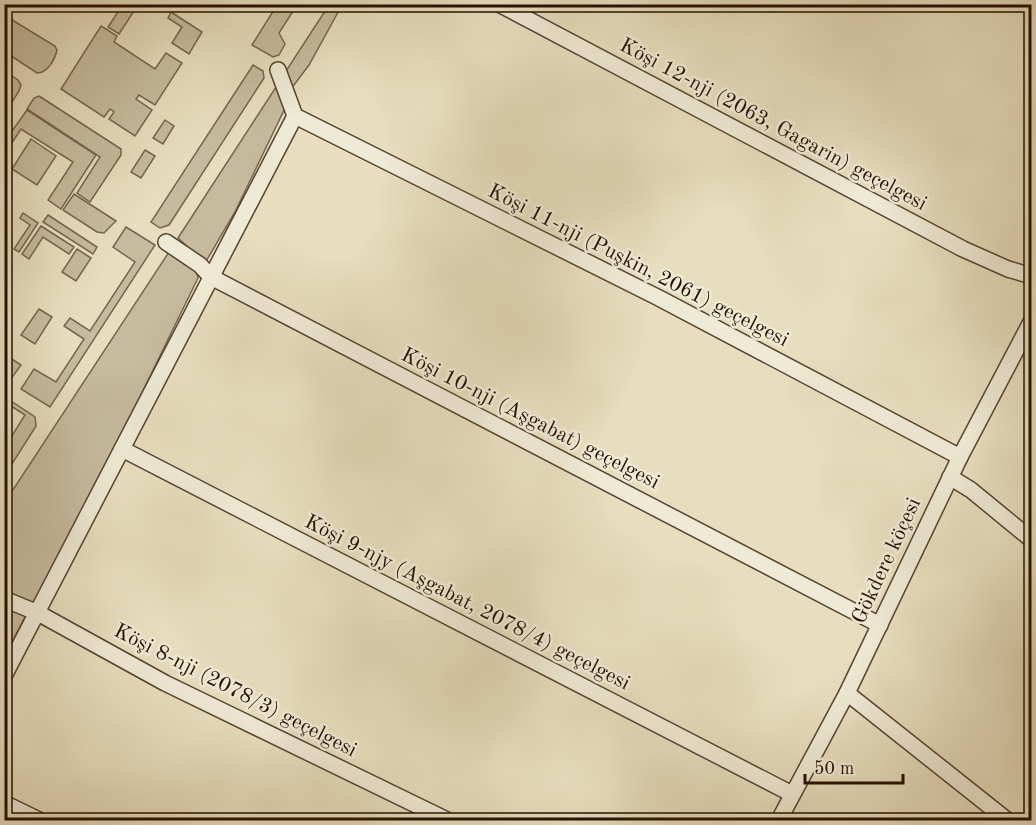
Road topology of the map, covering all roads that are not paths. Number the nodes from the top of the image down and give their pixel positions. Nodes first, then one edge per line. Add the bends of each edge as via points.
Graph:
1 (499, 4) edge
2 (278, 70) dead end
3 (295, 116) junction
4 (166, 242) dead end
5 (1032, 276) edge
6 (211, 277) junction
7 (1032, 320) edge
8 (122, 449) junction
9 (960, 457) junction
10 (950, 477) junction
11 (1032, 540) edge
12 (4, 599) edge
13 (38, 613) junction
14 (880, 625) junction
15 (4, 676) edge
16 (847, 693) junction
17 (792, 794) junction
18 (4, 803) edge
19 (39, 820) edge
20 (447, 820) edge
21 (779, 820) edge
22 (1007, 820) edge

1 - 5 street, Köşi 12-nji (2063, Gagarin) geçelgesi via 963,249
2 - 3 street
3 - 6 street
3 - 9 street, Köşi 11-nji (Puşkin, 2061) geçelgesi via 659,298
4 - 6 street, Köşi 10-nji (Aşgabat) geçelgesi
6 - 8 street
6 - 14 street, Köşi 10-nji (Aşgabat) geçelgesi
7 - 9 street, Gökdere köçesi
8 - 13 street
8 - 17 street, Köşi 9-njy (Aşgabat, 2078/4) geçelgesi
9 - 10 street, Gökdere köçesi
10 - 11 street
10 - 14 street, Gökdere köçesi
12 - 13 street, Köşi 8-nji (2078/3) geçelgesi
13 - 15 street
13 - 20 street, Köşi 8-nji (2078/3) geçelgesi via 165,683
14 - 16 street, Gökdere köçesi
16 - 17 street, Gökdere köçesi
16 - 22 street
17 - 21 street, Gökdere köçesi
18 - 19 street

